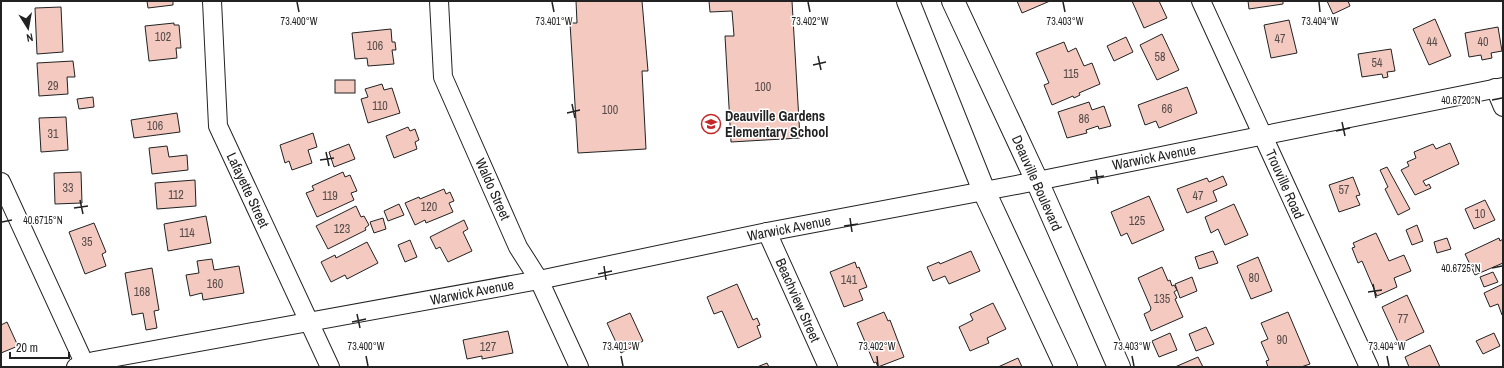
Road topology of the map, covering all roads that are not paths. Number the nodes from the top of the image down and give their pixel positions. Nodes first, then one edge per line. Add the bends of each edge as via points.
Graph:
1 (212, 1) edge
2 (439, 1) edge
3 (908, 1) edge
4 (953, 1) edge
5 (1201, 1) edge
6 (1499, 88) edge
7 (1503, 107) edge
8 (1264, 135) junction
9 (1036, 180) junction
10 (1, 182) edge
11 (984, 191) junction
12 (767, 232) junction
13 (539, 280) junction
14 (310, 323) junction
15 (82, 366) edge
16 (330, 367) edge
17 (579, 367) edge
18 (828, 367) edge
19 (1066, 367) edge
20 (1119, 367) edge
21 (1369, 367) edge

1 - 14 street, Lafayette Street via 218,126
2 - 13 street, Waldo Street via 443,77 518,247
3 - 11 street
4 - 9 street, Deauville Boulevard
5 - 8 street, Trouville Road
6 - 7 street
6 - 8 street, Warwick Avenue
8 - 9 street, Warwick Avenue
8 - 21 street, Trouville Road
9 - 11 street, Warwick Avenue
9 - 20 street, Deauville Boulevard
10 - 15 street
11 - 12 street, Warwick Avenue
11 - 19 street
12 - 13 street, Warwick Avenue
12 - 18 street, Beachview Street
13 - 14 street, Warwick Avenue
13 - 17 street, Waldo Street
14 - 15 street, Warwick Avenue
14 - 16 street, Lafayette Street

